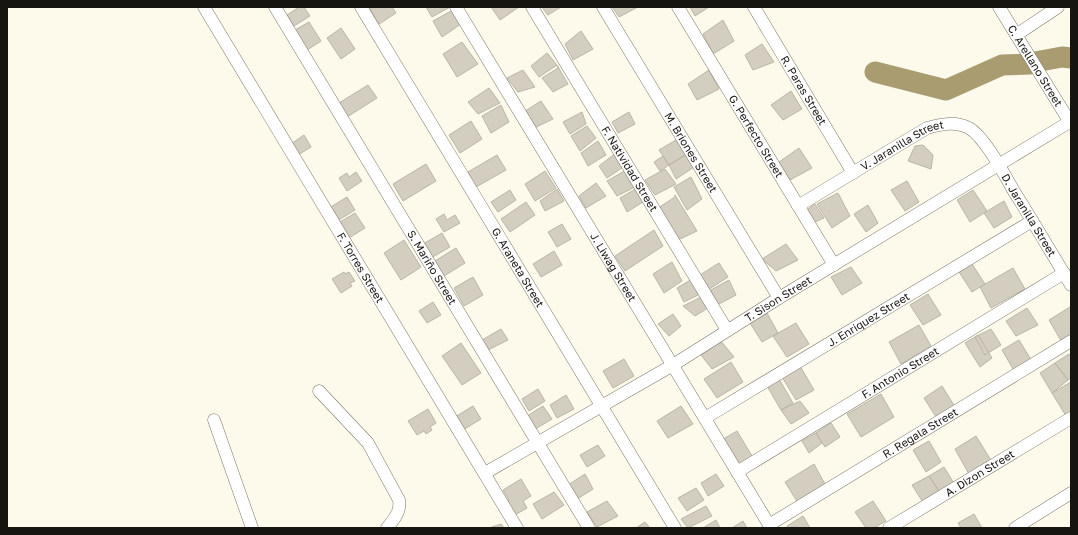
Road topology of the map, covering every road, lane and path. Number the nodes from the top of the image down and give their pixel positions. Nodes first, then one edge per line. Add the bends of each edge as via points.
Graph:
1 (204, 7) edge
2 (275, 7) edge
3 (361, 7) edge
4 (456, 7) edge
5 (532, 7) edge
6 (603, 7) edge
7 (678, 7) edge
8 (754, 7) edge
9 (999, 7) edge
10 (1058, 7) edge
11 (1016, 35) junction
12 (1071, 122) edge
13 (999, 166) junction
14 (853, 173) junction
15 (798, 206) junction
16 (1032, 221) junction
17 (834, 265) junction
18 (1064, 273) junction
19 (1071, 285) edge
20 (779, 298) junction
21 (727, 330) junction
22 (1071, 341) edge
23 (673, 364) junction
24 (319, 391) dead end
25 (602, 406) junction
26 (705, 418) junction
27 (1071, 418) edge
28 (214, 420) dead end
29 (538, 442) junction
30 (737, 472) junction
31 (485, 473) junction
32 (1071, 493) edge
33 (770, 527) edge
34 (252, 528) edge
35 (387, 528) edge
36 (517, 528) edge
37 (589, 528) edge
38 (675, 528) edge
39 (889, 528) edge
40 (1015, 528) edge

1 - 31 street, F. Torres Street
2 - 29 street, S. Mariño Street
3 - 25 street, G. Araneta Street
4 - 23 street, J. Liwag Street
5 - 21 street, F. Natividad Street
6 - 20 street, M. Briones Street
7 - 15 street, G. Perfecto Street
8 - 14 street, R. Paras Street
9 - 11 street, C. Arellano Street
10 - 11 street
11 - 12 street, C. Arellano Street
12 - 13 street, T. Sison Street
13 - 14 street, V. Jaranilla Street via 970,129 956,123 927,128
13 - 16 street, D. Jaranilla Street
13 - 17 street, T. Sison Street
14 - 15 street, V. Jaranilla Street
15 - 17 street, G. Perfecto Street
16 - 18 street, D. Jaranilla Street
16 - 26 street, J. Enriquez Street
17 - 20 street, T. Sison Street
18 - 19 street, D. Jaranilla Street
18 - 30 street, F. Antonio Street
20 - 21 street, T. Sison Street
21 - 23 street, T. Sison Street
22 - 33 street, R. Regala Street
23 - 25 street, T. Sison Street
23 - 26 street, J. Liwag Street
24 - 35 street via 368,443 399,500 398,513
25 - 29 street, T. Sison Street
25 - 38 street, G. Araneta Street
26 - 30 street, J. Liwag Street
27 - 39 street, A. Dizon Street
28 - 34 street
29 - 31 street, T. Sison Street
29 - 37 street, S. Mariño Street
30 - 33 street, J. Liwag Street
31 - 36 street, F. Torres Street
32 - 40 street

